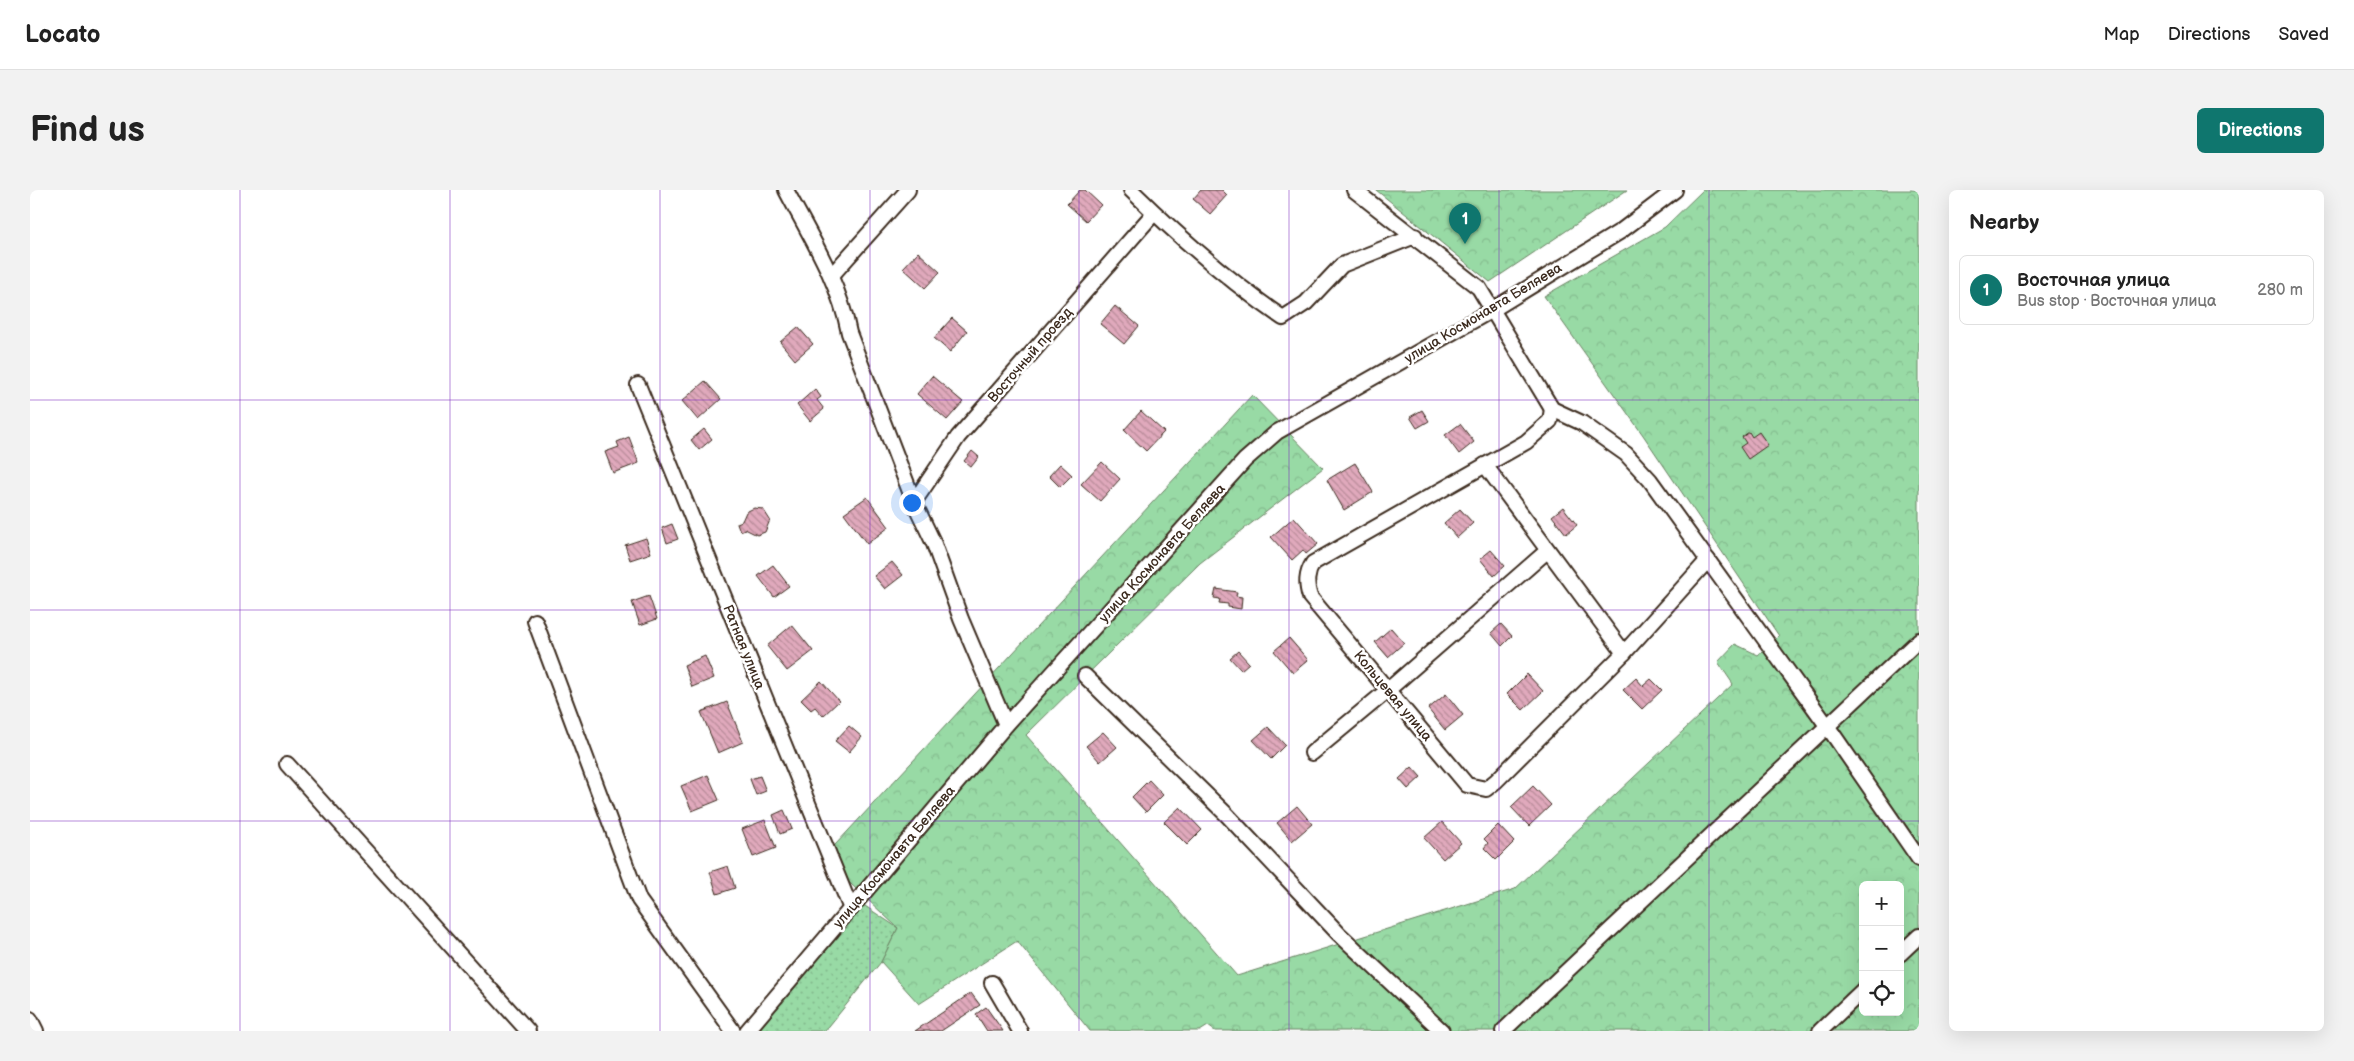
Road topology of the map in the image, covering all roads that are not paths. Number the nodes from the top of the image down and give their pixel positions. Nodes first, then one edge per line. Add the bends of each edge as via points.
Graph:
1 (786, 190) edge
2 (908, 190) edge
3 (1131, 190) edge
4 (1354, 190) edge
5 (1675, 190) edge
6 (1154, 213) junction
7 (1415, 236) junction
8 (831, 276) junction
9 (1492, 310) junction
10 (638, 385) dead end
11 (1552, 409) junction
12 (1485, 465) junction
13 (914, 502) junction
14 (1547, 551) junction
15 (1708, 560) junction
16 (535, 621) dead end
17 (1919, 640) edge
18 (1624, 653) junction
19 (1085, 676) dead end
20 (1388, 690) junction
21 (1006, 725) junction
22 (1828, 727) junction
23 (1312, 753) dead end
24 (287, 764) dead end
25 (1919, 859) edge
26 (851, 909) junction
27 (1919, 936) edge
28 (1904, 950) edge
29 (992, 982) dead end
30 (1859, 994) edge
31 (30, 1019) edge
32 (36, 1031) edge
33 (528, 1031) edge
34 (733, 1031) edge
35 (747, 1031) edge
36 (1020, 1031) edge
37 (1442, 1031) edge
38 (1503, 1031) edge
39 (1820, 1031) edge

1 - 8 street
2 - 8 street
3 - 6 street
4 - 7 street
5 - 9 street, улица Космонавта Беляева via 1621,231
6 - 7 street via 1257,301 1283,318 1306,303 1342,265
6 - 13 street, Восточный проезд via 958,436
7 - 9 street via 1480,288
8 - 13 street via 849,333
9 - 11 street
9 - 21 street, улица Космонавта Беляева via 1277,432 1245,460
10 - 26 street, Ратная улица
11 - 12 street, Кольцевая улица via 1550,421 1541,430
11 - 15 street via 1582,423 1626,454 1650,480
12 - 14 street
12 - 20 street, Кольцевая улица via 1313,563 1307,572 1310,597
13 - 21 street
14 - 18 street
14 - 20 street
15 - 18 street, Кольцевая улица
15 - 22 street
16 - 34 street via 640,900
17 - 22 street
18 - 20 street, Кольцевая улица via 1486,789 1467,785
19 - 37 street via 1228,815 1339,934
20 - 23 street
21 - 26 street, улица Космонавта Беляева
22 - 25 street
22 - 38 street
24 - 33 street
26 - 35 street, улица Космонавта Беляева
27 - 28 street
29 - 36 street
30 - 39 street
31 - 32 street

